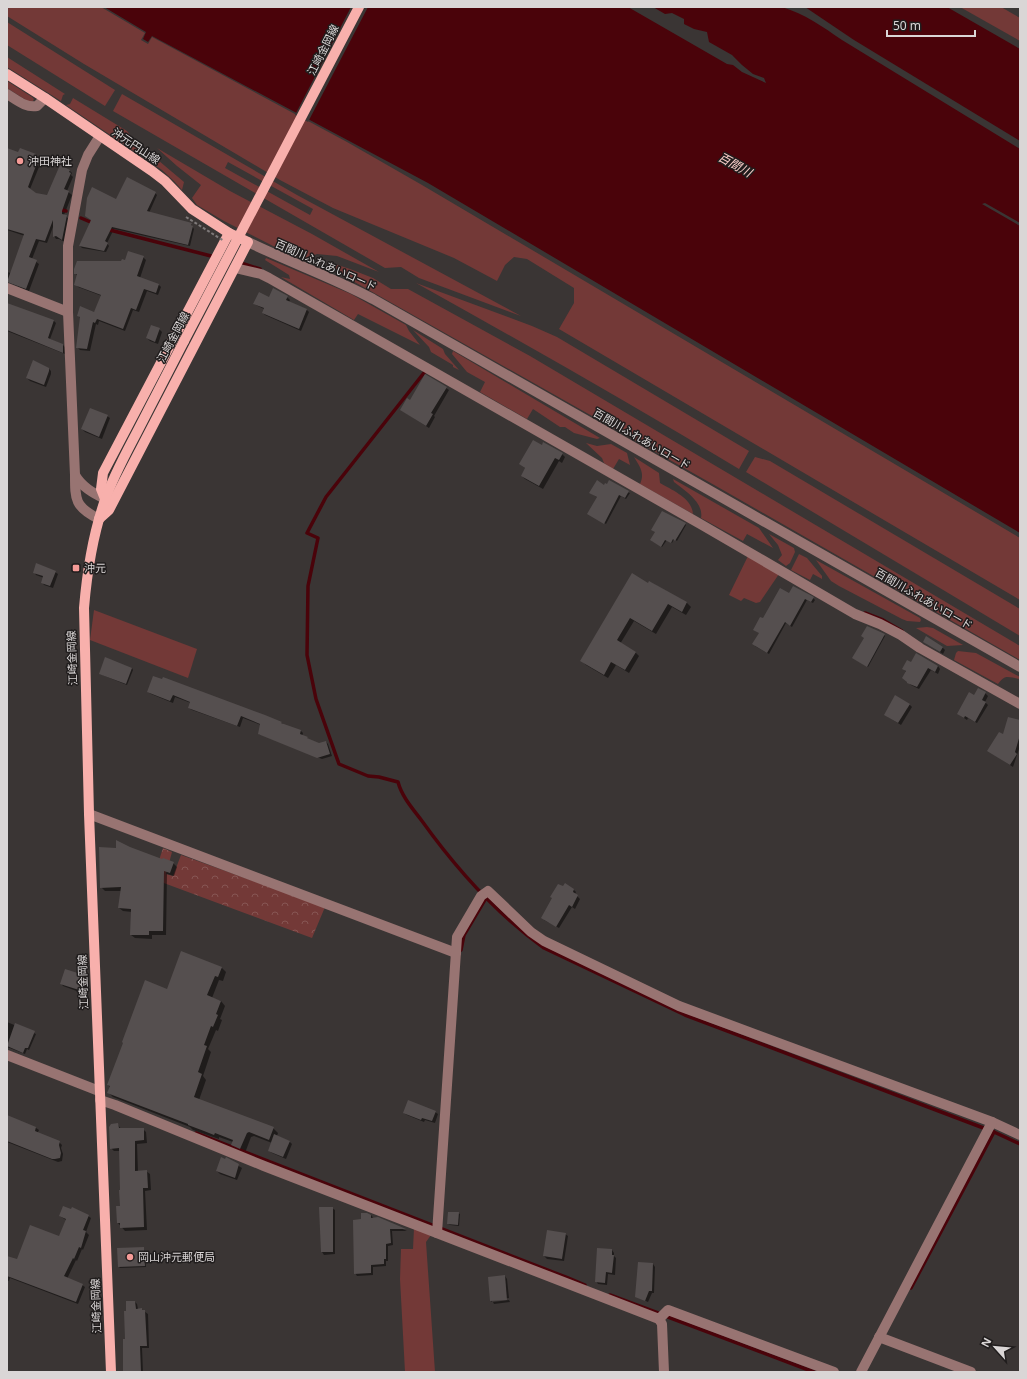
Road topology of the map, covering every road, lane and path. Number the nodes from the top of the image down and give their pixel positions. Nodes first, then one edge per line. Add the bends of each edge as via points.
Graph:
1 (359, 7) edge
2 (7, 74) edge
3 (7, 94) edge
4 (45, 98) junction
5 (100, 136) junction
6 (186, 217) dead end
7 (229, 233) junction
8 (248, 242) junction
9 (228, 244) dead end
10 (235, 268) junction
11 (7, 288) edge
12 (68, 312) junction
13 (75, 475) junction
14 (105, 499) junction
15 (99, 518) junction
16 (1020, 667) edge
17 (1020, 704) edge
18 (89, 814) junction
19 (456, 952) junction
20 (7, 1055) edge
21 (99, 1096) junction
22 (989, 1127) junction
23 (1020, 1135) edge
24 (437, 1229) junction
25 (659, 1319) junction
26 (882, 1338) junction
27 (110, 1372) edge
28 (664, 1372) edge
29 (834, 1372) edge
30 (860, 1372) edge
31 (971, 1372) edge

1 - 14 main road, 江崎金岡線, bridge via 121,462
2 - 4 main road, 沖元円山線
3 - 4 street via 32,107 37,106
4 - 5 main road, 沖元円山線
5 - 7 main road, 沖元円山線 via 152,171 192,208
5 - 12 street via 82,170 68,246
6 - 9 path, bridge
7 - 8 main road, 沖元円山線
7 - 14 main road via 103,472 101,489
8 - 10 main road
8 - 16 street, 百間川ふれあいロード via 334,279 373,299
10 - 15 main road via 109,510
10 - 17 street via 269,278 855,614 902,635 920,648
11 - 12 street
12 - 13 street
13 - 14 street via 89,491
13 - 15 street via 75,494 80,506
14 - 15 main road, 江崎金岡線
15 - 18 main road, 江崎金岡線 via 84,608
18 - 19 street
18 - 21 main road, 江崎金岡線
19 - 22 street via 457,938 483,894 488,891 531,932 544,940 679,1006
19 - 24 street
20 - 21 street
21 - 24 street via 115,1105 264,1166
21 - 27 main road, 江崎金岡線
22 - 23 street
22 - 26 street
24 - 25 street
25 - 28 street via 662,1324
25 - 29 street via 668,1310
26 - 30 street
26 - 31 street

